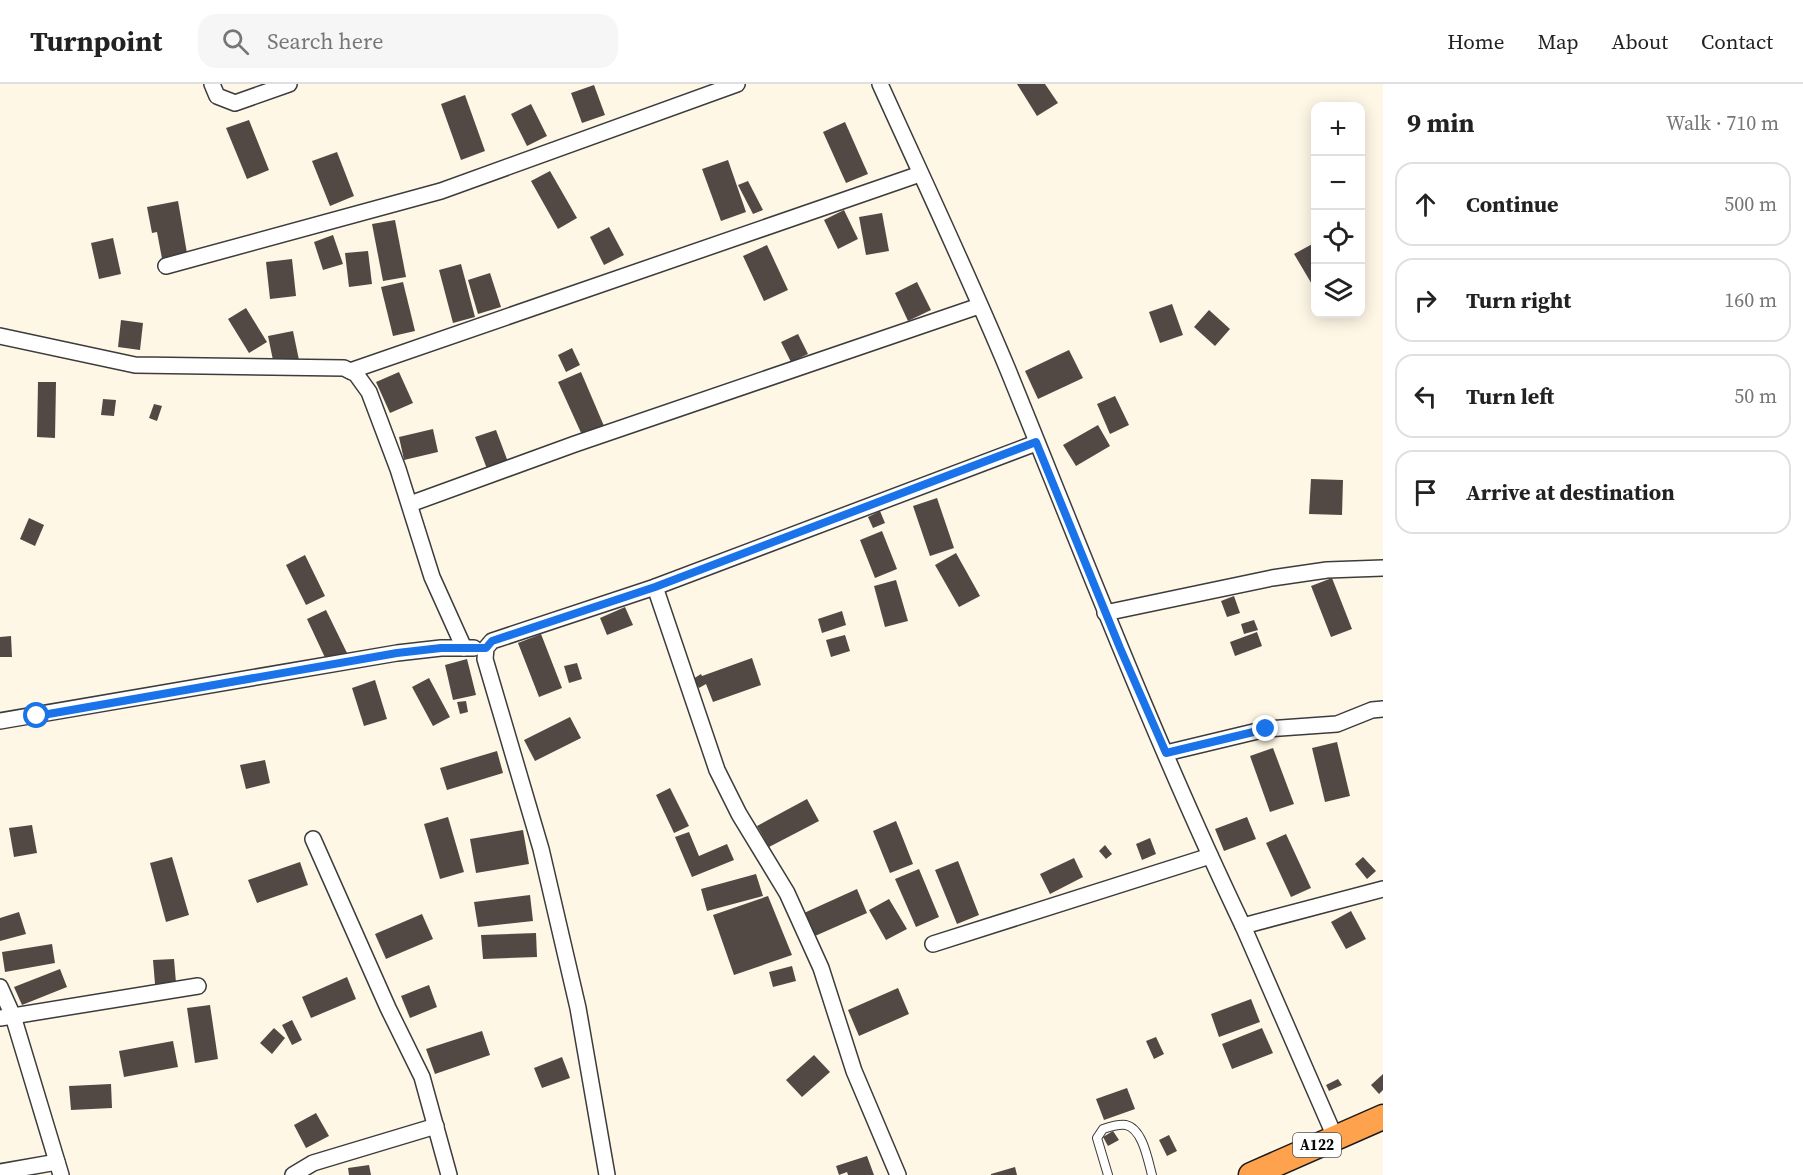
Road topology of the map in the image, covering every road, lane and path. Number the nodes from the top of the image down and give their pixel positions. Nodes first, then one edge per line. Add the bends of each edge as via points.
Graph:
1 (213, 84) edge
2 (289, 84) edge
3 (736, 84) edge
4 (880, 84) edge
5 (920, 174) junction
6 (166, 266) dead end
7 (979, 306) junction
8 (0, 336) edge
9 (350, 371) junction
10 (1036, 442) junction
11 (410, 504) junction
12 (1383, 568) edge
13 (655, 587) junction
14 (1105, 613) junction
15 (464, 648) junction
16 (486, 648) junction
17 (1383, 709) edge
18 (0, 721) edge
19 (1166, 753) junction
20 (313, 839) dead end
21 (1210, 856) junction
22 (1383, 889) edge
23 (1244, 926) junction
24 (933, 944) dead end
25 (198, 986) dead end
26 (0, 987) edge
27 (7, 1017) edge
28 (1383, 1117) edge
29 (436, 1126) junction
30 (1335, 1137) junction
31 (59, 1169) edge
32 (0, 1172) edge
33 (293, 1175) edge
34 (449, 1175) edge
35 (607, 1175) edge
36 (898, 1175) edge
37 (1108, 1175) edge
38 (1152, 1175) edge
39 (1251, 1175) edge

1 - 2 street via 217,96 235,103
3 - 6 street via 441,191
4 - 5 street
5 - 7 street
5 - 9 street
7 - 10 street
7 - 11 street
8 - 9 street via 135,365
9 - 11 street via 369,392
10 - 13 street
10 - 14 street
11 - 15 street via 432,577
12 - 14 street via 1327,570 1272,578
13 - 16 street via 492,641
13 - 36 street via 717,770 787,893 821,968 854,1071
14 - 19 street
15 - 16 street
15 - 18 street via 397,653
16 - 35 street via 485,659 541,849 579,1008
17 - 19 street via 1337,724 1266,729
19 - 21 street
20 - 29 street via 422,1077
21 - 23 street
21 - 24 street
22 - 23 street
23 - 30 street
25 - 27 street
26 - 27 street
27 - 31 street
28 - 30 highway, A122
29 - 33 street via 312,1163
29 - 34 street
30 - 39 highway, A122
31 - 32 street
37 - 38 lane via 1097,1138 1102,1129 1125,1125 1133,1129 1143,1144

